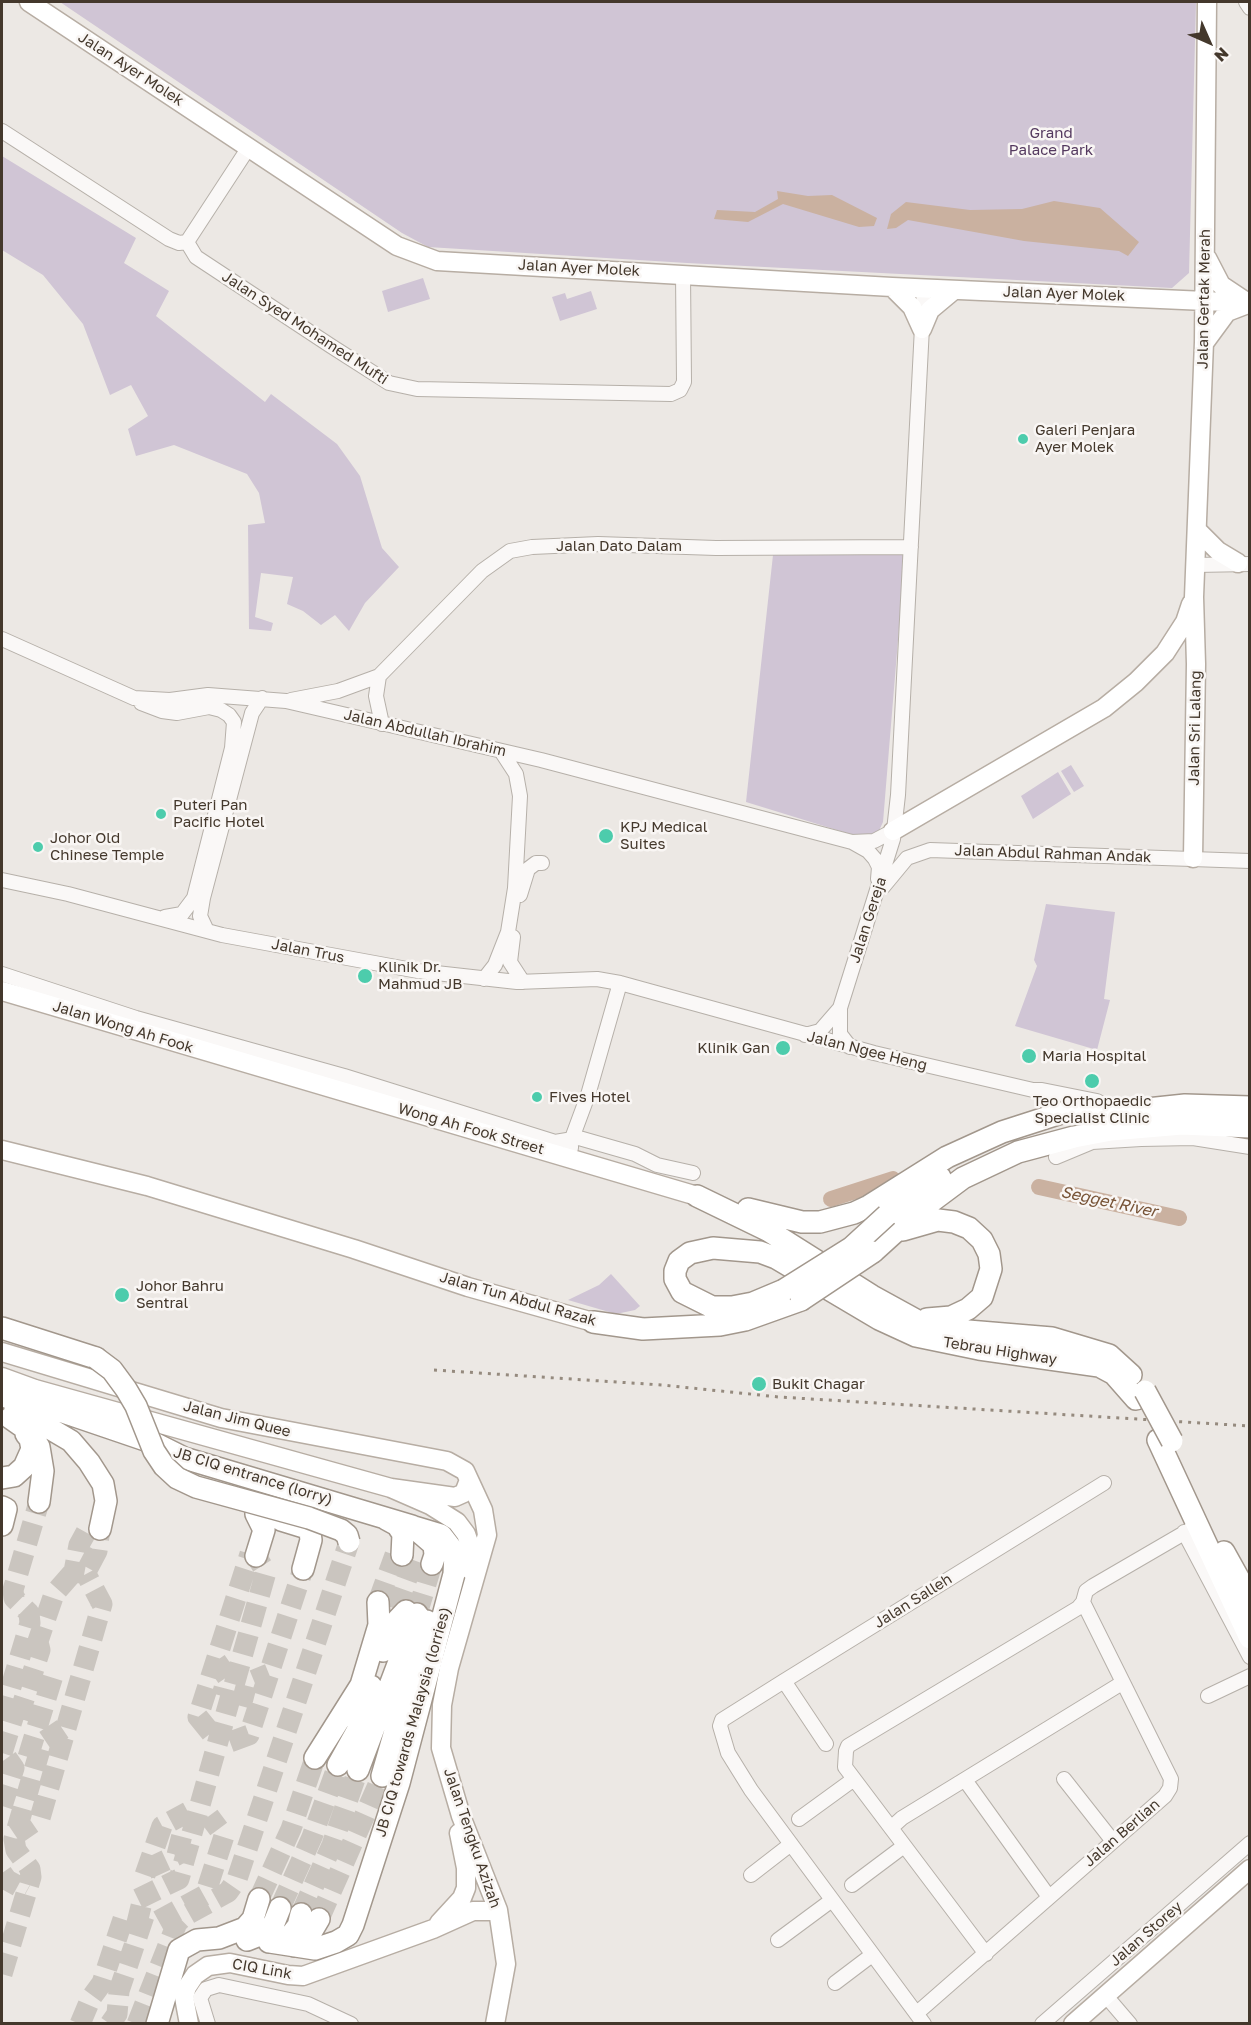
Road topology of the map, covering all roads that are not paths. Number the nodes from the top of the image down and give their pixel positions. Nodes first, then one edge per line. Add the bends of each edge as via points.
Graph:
1 (29, 2) edge
2 (1207, 2) edge
3 (1246, 2) edge
4 (1250, 8) edge
5 (2, 131) edge
6 (249, 147) junction
7 (187, 242) junction
8 (1205, 253) junction
9 (683, 274) junction
10 (892, 287) junction
11 (924, 288) junction
12 (954, 290) junction
13 (1168, 299) junction
14 (1205, 301) junction
15 (1249, 303) edge
16 (922, 329) junction
17 (1204, 342) junction
18 (1198, 531) junction
19 (911, 548) junction
20 (1244, 563) edge
21 (1196, 565) junction
22 (1194, 597) junction
23 (2, 639) edge
24 (1174, 641) junction
25 (1196, 648) junction
26 (379, 676) junction
27 (134, 698) junction
28 (262, 699) junction
29 (286, 701) junction
30 (382, 723) junction
31 (501, 751) junction
32 (893, 831) junction
33 (852, 842) junction
34 (1193, 858) junction
35 (1250, 861) edge
36 (542, 863) dead end
37 (2, 880) edge
38 (876, 896) junction
39 (156, 918) junction
40 (207, 931) junction
41 (2, 974) edge
42 (484, 979) junction
43 (523, 982) junction
44 (620, 983) junction
45 (2, 991) edge
46 (840, 1008) junction
47 (803, 1035) junction
48 (850, 1047) junction
49 (1033, 1090) junction
50 (1250, 1107) edge
51 (1113, 1111) junction
52 (1051, 1116) junction
53 (1250, 1127) edge
54 (1250, 1147) edge
55 (2, 1150) edge
56 (571, 1150) junction
57 (1056, 1157) dead end
58 (693, 1173) dead end
59 (697, 1196) junction
60 (820, 1221) junction
61 (891, 1224) junction
62 (790, 1243) junction
63 (802, 1273) junction
64 (793, 1295) junction
65 (911, 1318) junction
66 (593, 1322) joint
67 (2, 1328) edge
68 (2, 1338) edge
69 (2, 1352) edge
70 (2, 1377) edge
71 (1141, 1395) junction
72 (2, 1396) edge
73 (2, 1401) edge
74 (2, 1414) edge
75 (2, 1420) edge
76 (1165, 1440) junction
77 (2, 1478) edge
78 (469, 1480) junction
79 (1104, 1483) dead end
80 (391, 1488) junction
81 (39, 1498) tunnel mouth
82 (2, 1507) edge
83 (254, 1513) junction
84 (401, 1522) junction
85 (2, 1525) edge
86 (94, 1528) tunnel mouth
87 (1187, 1530) junction
88 (466, 1534) junction
89 (487, 1535) junction
90 (349, 1542) dead end
91 (253, 1555) tunnel mouth
92 (418, 1560) junction
93 (1216, 1564) junction
94 (299, 1568) tunnel mouth
95 (1232, 1581) junction
96 (1250, 1599) edge
97 (1083, 1602) junction
98 (398, 1616) junction
99 (1250, 1638) edge
100 (1250, 1657) edge
101 (1250, 1676) edge
102 (784, 1681) junction
103 (1122, 1683) junction
104 (1208, 1696) dead end
105 (826, 1744) dead end
106 (315, 1758) tunnel mouth
107 (348, 1767) tunnel mouth
108 (382, 1776) tunnel mouth
109 (854, 1779) junction
110 (1064, 1779) dead end
111 (965, 1780) junction
112 (799, 1819) dead end
113 (891, 1828) junction
114 (458, 1829) junction
115 (1112, 1840) junction
116 (1250, 1843) edge
117 (791, 1844) junction
118 (904, 1846) junction
119 (1250, 1869) edge
120 (751, 1875) dead end
121 (852, 1885) dead end
122 (1250, 1888) edge
123 (1049, 1897) junction
124 (260, 1899) tunnel mouth
125 (490, 1899) junction
126 (832, 1900) junction
127 (280, 1908) tunnel mouth
128 (433, 1929) junction
129 (219, 1938) junction
130 (778, 1940) dead end
131 (260, 1942) junction
132 (294, 1946) junction
133 (986, 1954) junction
134 (874, 1957) junction
135 (346, 1959) junction
136 (837, 1985) dead end
137 (1086, 1986) junction
138 (1110, 1996) junction
139 (1089, 2016) edge
140 (922, 2021) edge
141 (157, 2024) edge
142 (181, 2024) edge
143 (189, 2024) edge
144 (208, 2024) edge
145 (351, 2024) edge
146 (482, 2024) edge
147 (495, 2024) edge
148 (1042, 2024) edge
149 (1073, 2024) edge
150 (1130, 2024) edge

1 - 6 main road, Jalan Ayer Molek
2 - 8 main road, Jalan Gertak Merah
3 - 4 street
5 - 7 street via 169,239
6 - 7 street
6 - 9 main road, Jalan Ayer Molek via 398,246 437,261
7 - 9 street, Jalan Syed Mohamed Mufti via 196,257 331,346 389,383 417,390 671,394 680,390 684,382
8 - 13 main road via 1195,282
8 - 14 main road, Jalan Gertak Merah
8 - 15 main road via 1221,285
9 - 10 main road, Jalan Ayer Molek
10 - 11 main road, Jalan Ayer Molek
10 - 16 main road via 912,307
11 - 12 main road, Jalan Ayer Molek
11 - 16 street, Jalan Gereja
12 - 13 main road, Jalan Ayer Molek
12 - 16 main road via 930,310
13 - 14 main road, Jalan Ayer Molek
13 - 17 main road via 1189,310
14 - 15 main road, Jalan Ayer Molek
14 - 17 main road, Jalan Gertak Merah
15 - 17 main road via 1227,312
16 - 19 street, Jalan Gereja
17 - 18 main road, Jalan Gertak Merah
18 - 20 main road via 1218,552
18 - 21 main road, Jalan Gertak Merah
19 - 26 street, Jalan Dato Dalam via 598,544 510,551 483,571
19 - 32 street, Jalan Gereja
20 - 21 street
21 - 22 main road, Jalan Gertak Merah
22 - 24 main road
22 - 25 main road, Jalan Sri Lalang
23 - 27 street, Jalan Abdullah Ibrahim
24 - 25 main road via 1184,640
24 - 32 main road via 1136,682 1104,708
25 - 34 main road, Jalan Sri Lalang
26 - 29 street, Jalan Dato Dalam via 338,691
26 - 30 street via 376,696
27 - 28 street, Jalan Abdullah Ibrahim via 170,700 208,695
27 - 39 street via 162,711 177,713 209,707 221,710 230,715 235,735 194,898 182,914
28 - 29 street, Jalan Abdullah Ibrahim
28 - 40 street via 252,712 203,898 200,916
29 - 30 street, Jalan Abdullah Ibrahim
30 - 31 street, Jalan Abdullah Ibrahim
31 - 33 street, Jalan Abdullah Ibrahim
31 - 42 street via 516,774 520,796 515,888 508,932 495,965
32 - 33 street, Jalan Abdullah Ibrahim via 874,841
32 - 38 street, Jalan Gereja
33 - 38 street, Jalan Abdullah Ibrahim via 868,851 879,867
34 - 35 street, Jalan Abdul Rahman Andak
34 - 38 street, Jalan Abdul Rahman Andak via 930,850 907,858
36 - 43 street via 531,865 522,882 509,956 512,969
37 - 39 street, Jalan Trus
38 - 46 street, Jalan Gereja
39 - 40 street, Jalan Trus
40 - 42 street, Jalan Trus
41 - 56 street via 136,1018 344,1076
42 - 43 street, Jalan Trus
43 - 44 street, Jalan Trus via 597,979
44 - 47 street, Jalan Ngee Heng
44 - 56 street
45 - 56 main road, Wong Ah Fook Street
46 - 47 street, Jalan Gereja via 820,1031
46 - 48 street, Jalan Gereja via 840,1034
47 - 48 street, Jalan Ngee Heng
48 - 49 street, Jalan Ngee Heng
49 - 51 street, Jalan Ngee Heng via 1097,1101
49 - 52 street via 1047,1098
50 - 51 highway, Jalan Tun Abdul Razak via 1185,1105
51 - 52 highway
51 - 61 highway, Jalan Tun Abdul Razak via 1046,1128 993,1149 920,1189
52 - 60 highway via 977,1142 869,1206
53 - 61 highway, Jalan Tun Abdul Razak via 1182,1124 1117,1130 1040,1145 963,1178 916,1213
54 - 57 street via 1193,1138 1141,1139 1092,1142
55 - 66 main road, Jalan Tun Abdul Razak via 147,1186
56 - 58 street via 582,1139
56 - 59 main road, Wong Ah Fook Street
59 - 60 highway via 775,1217
59 - 62 highway, Tebrau Highway
60 - 62 highway
61 - 64 highway, Jalan Tun Abdul Razak, bridge via 851,1248
61 - 64 highway, Jalan Tun Abdul Razak, bridge via 873,1252
61 - 65 highway via 954,1222 969,1228 989,1254 988,1284 982,1297 969,1309 951,1317
62 - 63 highway via 791,1259
62 - 65 highway, Tebrau Highway
63 - 64 highway, Tebrau Highway via 760,1252 720,1247 690,1254 679,1261 675,1279 682,1292 712,1307
63 - 71 highway, Tebrau Highway via 897,1329 979,1349 1098,1366
64 - 66 highway, Jalan Tun Abdul Razak via 745,1320 720,1325 643,1329
65 - 71 highway, Tebrau Highway via 933,1328 1052,1338 1089,1347 1109,1355
67 - 90 highway, bridge via 76,1350 112,1370 136,1406 154,1451 177,1478 196,1487 309,1518 341,1530
68 - 83 highway via 87,1366 102,1376 116,1392 144,1454 170,1485 191,1496
69 - 78 main road, Jalan Jim Quee via 221,1418 450,1462 462,1468
70 - 80 main road, Jalan Jim Quee
71 - 76 highway, Tebrau Highway
72 - 84 highway, JB CIQ entrance (lorry) via 154,1443 184,1458
73 - 86 highway via 71,1441 98,1475 106,1501
74 - 81 highway via 24,1426 35,1438 42,1458
75 - 77 highway via 27,1436 32,1449 19,1472
76 - 93 highway, Tebrau Highway
76 - 95 highway, Tebrau Highway
78 - 80 main road via 464,1493 455,1497
78 - 89 main road, Jalan Tengku Azizah via 483,1510
79 - 102 street, Jalan Salleh
80 - 88 main road via 448,1515
82 - 85 highway via 6,1509
83 - 91 highway via 258,1527
83 - 94 highway via 307,1528 311,1540
84 - 92 highway via 396,1534
84 - 92 highway via 424,1542
84 - 92 highway via 444,1548
84 - 132 highway, JB CIQ towards Malaysia (lorries) via 441,1535 455,1553 454,1574 399,1783 348,1935 315,1949
87 - 93 highway
87 - 97 street via 1093,1586
87 - 100 street
88 - 89 main road via 473,1527 481,1527
88 - 114 main road, Jalan Tengku Azizah via 472,1563 442,1663 435,1720 437,1759
89 - 125 main road, Jalan Tengku Azizah via 449,1668 440,1725 441,1748 450,1780
93 - 95 highway, Tebrau Highway
95 - 96 highway, Tebrau Highway
95 - 99 highway, Tebrau Highway
97 - 103 street, Jalan Berlian
97 - 109 street via 848,1746 843,1761
98 - 106 highway
98 - 107 highway
98 - 108 highway, JB CIQ towards Malaysia (lorries)
101 - 104 street
102 - 105 street
102 - 117 street, Jalan Salleh via 722,1720 720,1732 728,1753
103 - 111 street
103 - 115 street, Jalan Berlian via 1171,1779 1165,1796
109 - 112 street
109 - 113 street
110 - 115 street
111 - 113 street
111 - 123 street
113 - 118 street
114 - 125 main road, Jalan Tengku Azizah
114 - 128 main road via 466,1888 458,1903
115 - 123 street, Jalan Berlian
116 - 137 street, Jalan Storey
117 - 120 street
117 - 126 street
118 - 121 street
118 - 133 street
119 - 138 main road, Jalan Storey
122 - 138 main road, Jalan Storey via 1231,1898
123 - 133 street, Jalan Berlian
124 - 129 highway, JB CIQ towards Malaysia (lorries) via 245,1928
125 - 128 main road
125 - 146 main road, Jalan Tengku Azizah via 497,1930 497,1969
125 - 147 main road, Jalan Tengku Azizah via 498,1910 506,1964
126 - 130 street
126 - 134 street
127 - 131 highway
128 - 135 main road
129 - 131 highway, JB CIQ towards Malaysia (lorries)
129 - 141 highway, JB CIQ towards Malaysia (lorries) via 197,1940 180,1950
131 - 132 highway, JB CIQ towards Malaysia (lorries)
131 - 132 highway via 291,1935 310,1917 306,1941
133 - 140 street, Jalan Berlian
134 - 136 street
134 - 140 street
135 - 142 main road via 299,1969 212,1956 192,1967 181,1983 177,2005
135 - 143 main road, CIQ Link via 303,1976 230,1963 208,1966 187,1987 184,1997
137 - 138 street
137 - 139 street via 1091,2000
137 - 148 street, Jalan Storey
138 - 139 main road, Jalan Storey
138 - 150 street
139 - 149 main road, Jalan Storey
144 - 145 street via 200,1998 206,1989 219,1985 308,2004

